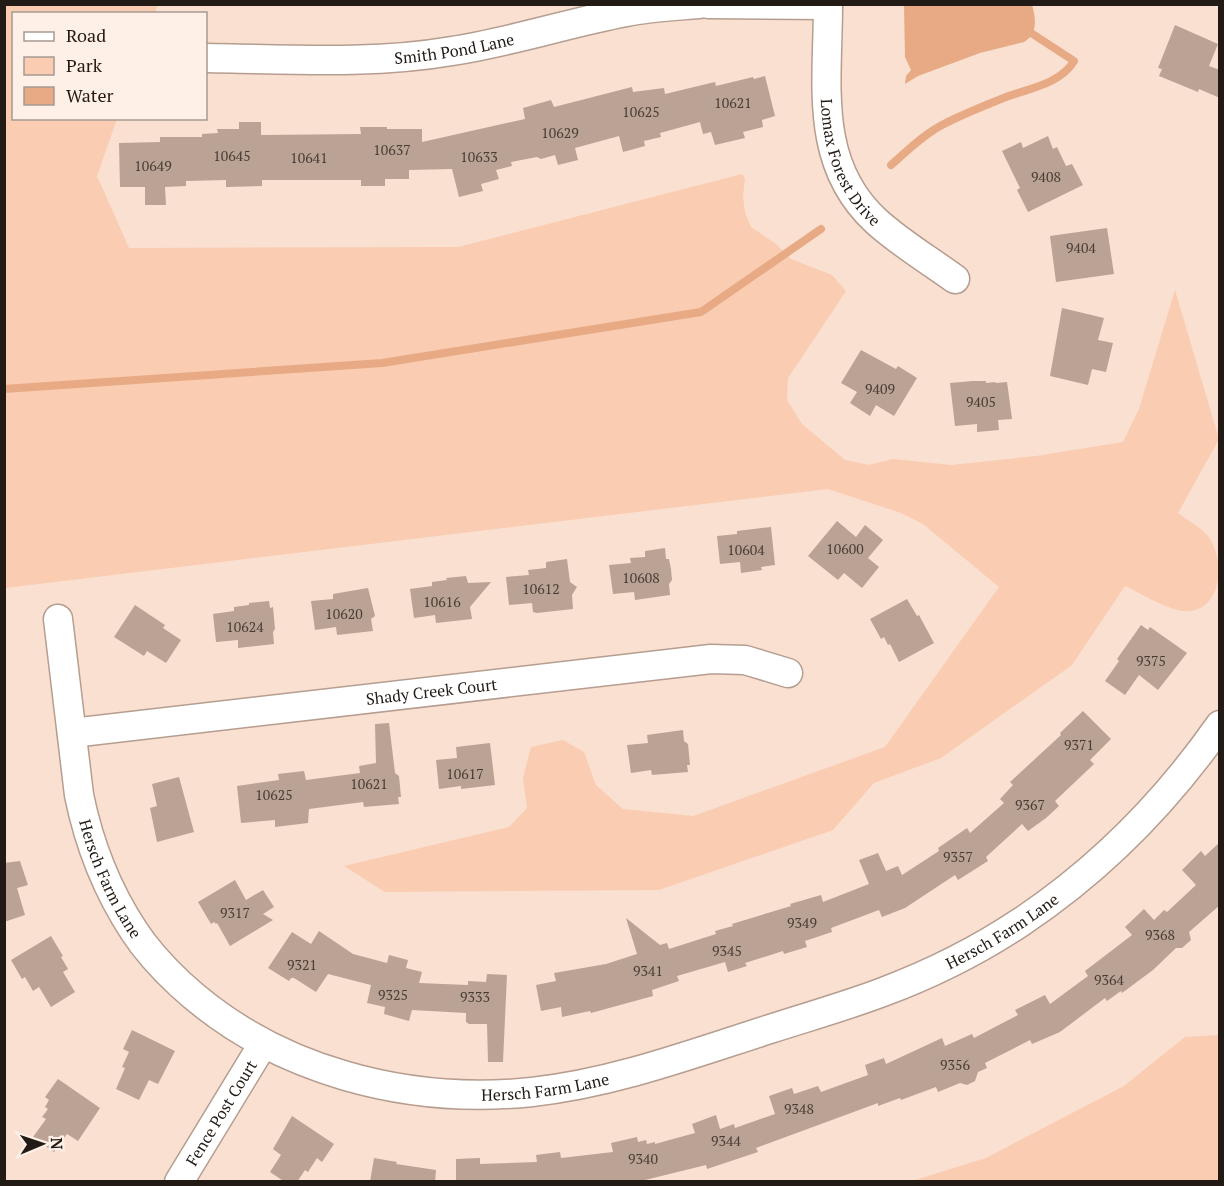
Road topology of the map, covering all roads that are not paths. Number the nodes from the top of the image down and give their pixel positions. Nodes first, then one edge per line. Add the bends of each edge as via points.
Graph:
1 (699, 4) edge
2 (708, 4) edge
3 (828, 5) edge
4 (207, 58) edge
5 (955, 279) dead end
6 (58, 619) dead end
7 (788, 673) dead end
8 (72, 733) junction
9 (1217, 735) edge
10 (263, 1044) junction
11 (179, 1182) edge

1 - 4 street, Smith Pond Lane via 627,12 492,44 421,55 356,59
2 - 3 street
3 - 5 street, Lomax Forest Drive via 828,130 840,171 858,202 876,222
6 - 8 street, Hersch Farm Lane
7 - 8 street, Shady Creek Court via 745,660 711,659
8 - 10 street, Hersch Farm Lane via 85,823 112,894 136,934 200,1002
9 - 10 street, Hersch Farm Lane via 1141,822 1059,895 1018,924 946,964 884,992 636,1072 583,1085 529,1092 464,1094 410,1090 358,1080 307,1064
10 - 11 street, Fence Post Court

